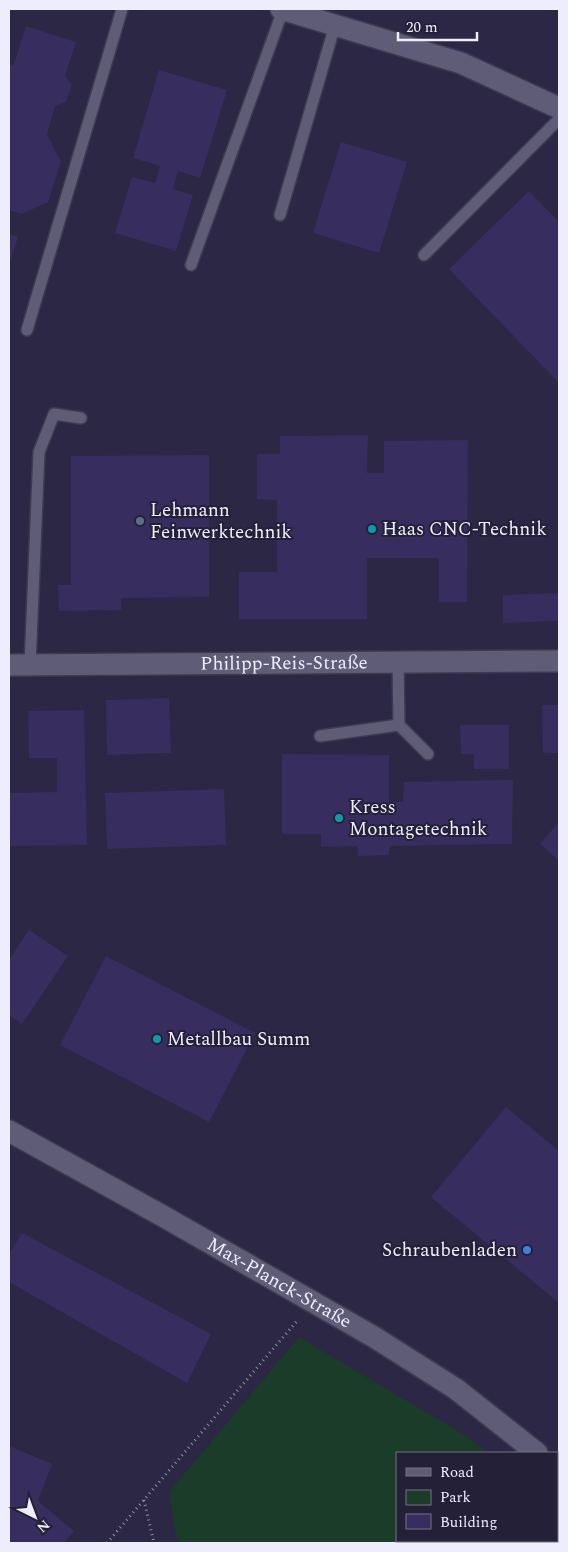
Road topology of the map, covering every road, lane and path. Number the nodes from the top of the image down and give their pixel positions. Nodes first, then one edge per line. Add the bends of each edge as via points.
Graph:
1 (122, 9) edge
2 (282, 9) edge
3 (335, 25) junction
4 (559, 108) edge
5 (559, 119) edge
6 (280, 215) dead end
7 (424, 255) dead end
8 (191, 265) dead end
9 (27, 330) dead end
10 (81, 418) dead end
11 (559, 661) edge
12 (398, 662) junction
13 (9, 665) edge
14 (30, 665) junction
15 (399, 725) junction
16 (320, 736) dead end
17 (428, 754) dead end
18 (9, 1131) edge
19 (314, 1301) junction
20 (536, 1452) edge
21 (144, 1499) junction
22 (107, 1543) edge
23 (154, 1543) edge

1 - 9 lane
2 - 3 street
2 - 8 lane
3 - 4 street via 461,63
3 - 6 lane
5 - 7 lane
10 - 14 lane via 54,414 39,452
11 - 12 street, Philipp-Reis-Straße
12 - 14 street, Philipp-Reis-Straße
12 - 15 lane
13 - 14 street, Philipp-Reis-Straße
15 - 16 lane
15 - 17 lane
18 - 19 street, Max-Planck-Straße
19 - 20 street, Max-Planck-Straße via 456,1389
19 - 21 path
21 - 22 path
21 - 23 path

